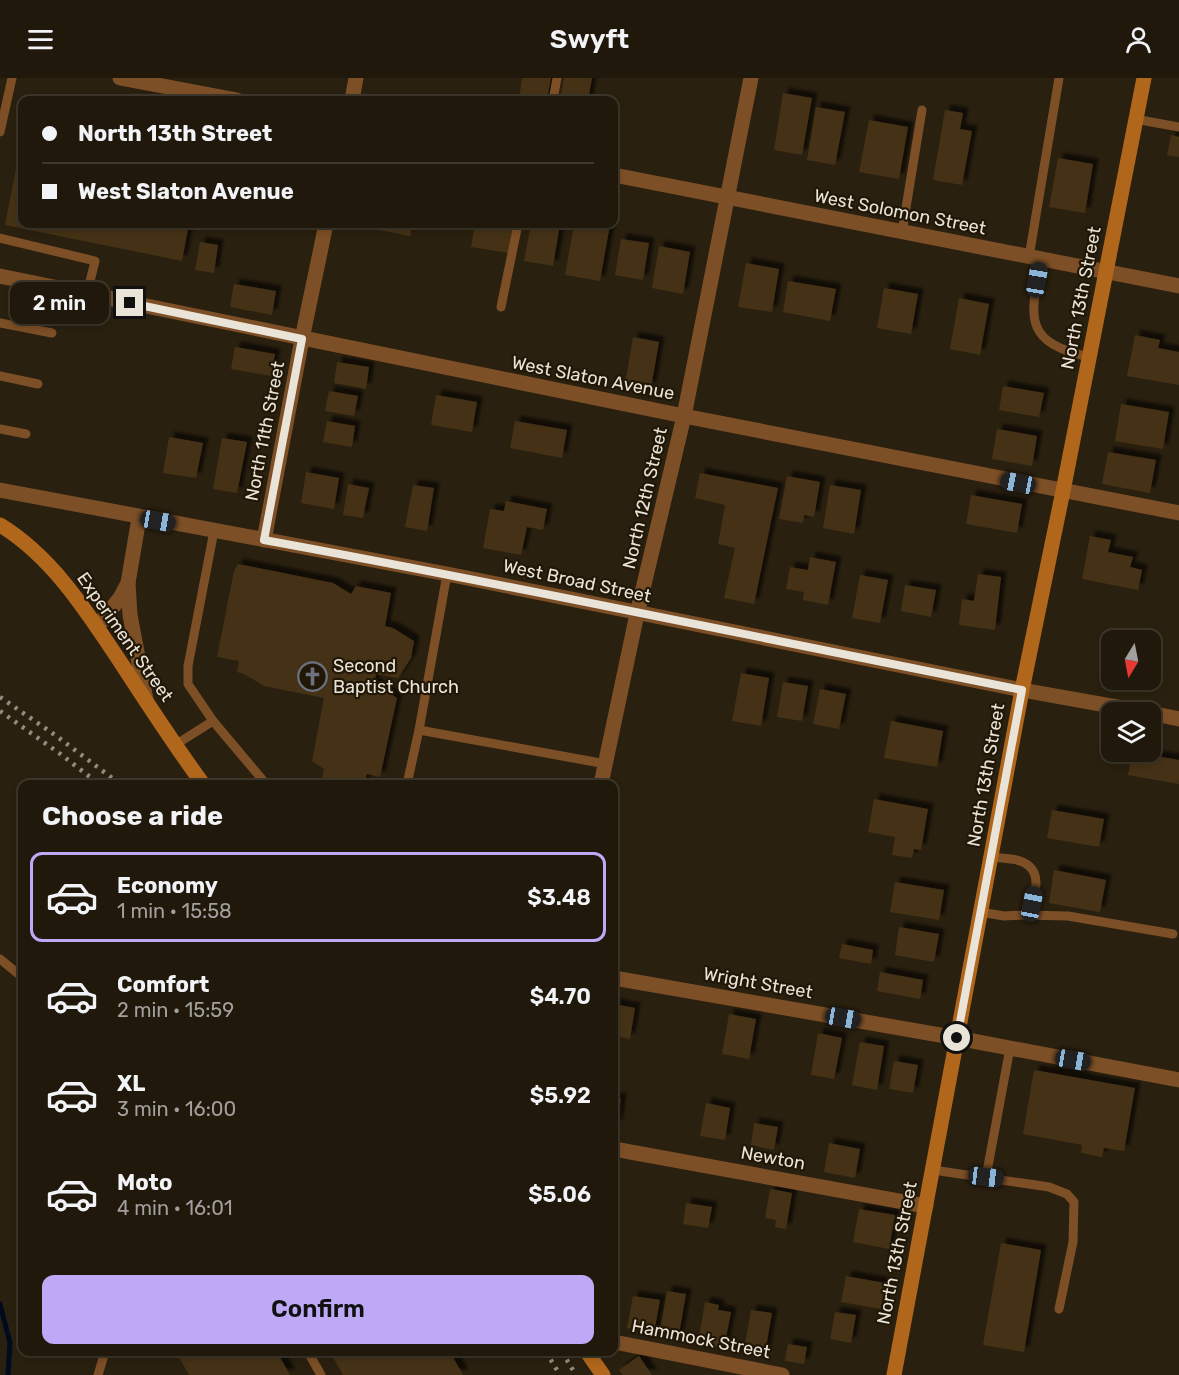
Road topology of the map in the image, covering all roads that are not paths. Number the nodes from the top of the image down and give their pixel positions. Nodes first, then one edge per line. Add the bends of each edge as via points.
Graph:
1 (12, 78) edge
2 (120, 78) edge
3 (356, 78) edge
4 (557, 78) edge
5 (752, 78) edge
6 (1059, 78) edge
7 (1144, 78) edge
8 (216, 96) edge
9 (353, 96) edge
10 (554, 96) edge
11 (922, 110) dead end
12 (1136, 119) junction
13 (1179, 127) edge
14 (0, 132) edge
15 (618, 176) edge
16 (726, 197) junction
17 (325, 228) edge
18 (517, 228) edge
19 (902, 232) junction
20 (0, 238) edge
21 (1035, 258) junction
22 (1106, 272) junction
23 (0, 276) edge
24 (1179, 286) edge
25 (87, 294) junction
26 (501, 306) dead end
27 (0, 323) edge
28 (52, 333) dead end
29 (302, 339) junction
30 (1089, 357) junction
31 (0, 376) edge
32 (38, 384) dead end
33 (684, 417) junction
34 (0, 429) edge
35 (26, 434) dead end
36 (0, 490) edge
37 (1063, 491) junction
38 (1179, 513) edge
39 (140, 518) junction
40 (0, 525) edge
41 (214, 531) junction
42 (264, 540) junction
43 (447, 574) junction
44 (128, 583) junction
45 (637, 614) junction
46 (97, 627) junction
47 (1022, 690) junction
48 (146, 700) junction
49 (1101, 704) edge
50 (1161, 716) edge
51 (1179, 719) edge
52 (213, 721) junction
53 (419, 730) junction
54 (175, 746) junction
55 (606, 764) junction
56 (200, 780) edge
57 (263, 780) edge
58 (408, 780) edge
59 (603, 780) edge
60 (991, 857) junction
61 (980, 912) junction
62 (1024, 915) junction
63 (1173, 934) dead end
64 (0, 959) edge
65 (18, 974) edge
66 (618, 979) edge
67 (957, 1038) junction
68 (1010, 1048) junction
69 (1179, 1080) edge
70 (618, 1150) edge
71 (933, 1170) junction
72 (986, 1177) junction
73 (926, 1206) junction
74 (1059, 1309) dead end
75 (618, 1343) edge
76 (104, 1356) edge
77 (310, 1356) edge
78 (590, 1356) edge
79 (98, 1375) edge
80 (321, 1375) edge
81 (603, 1375) edge
82 (782, 1375) edge
83 (894, 1375) edge

1 - 14 lane
2 - 8 street
3 - 9 street
4 - 10 lane
5 - 16 street, North 12th Street
6 - 21 lane
7 - 12 street, North 13th Street
11 - 19 lane
12 - 13 lane
12 - 22 street, North 13th Street
15 - 16 street, West Solomon Street
16 - 19 street, West Solomon Street
16 - 33 street, North 12th Street
17 - 29 street, North 11th Street
18 - 26 lane
19 - 21 street, West Solomon Street
20 - 25 lane via 94,261
21 - 22 street, West Solomon Street
21 - 30 lane via 1035,325 1056,348
22 - 24 street, West Solomon Street
22 - 30 street, North 13th Street
23 - 25 street, West Slaton Avenue
25 - 29 street, West Slaton Avenue
27 - 28 lane
29 - 33 street, West Slaton Avenue
29 - 42 street, North 11th Street
30 - 37 street, North 13th Street
31 - 32 lane
33 - 37 street, West Slaton Avenue
33 - 45 street, North 12th Street
34 - 35 lane
36 - 39 street, West Broad Street
37 - 38 street, West Slaton Avenue
37 - 47 street, North 13th Street
39 - 41 street, West Broad Street
39 - 44 street
40 - 46 street, Experiment Street via 43,559
41 - 42 street, West Broad Street
41 - 52 lane via 188,666 188,684
42 - 43 street, West Broad Street
43 - 45 street, West Broad Street
43 - 53 lane
44 - 46 street
44 - 48 street
45 - 47 street, West Broad Street
45 - 55 street, North 12th Street
46 - 48 street, Experiment Street
47 - 49 street, West Broad Street
47 - 60 street, North 13th Street
48 - 54 street, Experiment Street
50 - 51 street
52 - 54 lane
52 - 57 lane
53 - 55 lane
53 - 58 lane
54 - 56 street, Experiment Street
55 - 59 street, North 12th Street
60 - 61 street, North 13th Street
60 - 62 lane via 1017,860 1028,865 1034,874 1032,904
61 - 62 lane
61 - 67 street, North 13th Street
62 - 63 lane via 1068,916
64 - 65 lane
66 - 67 street, Wright Street
67 - 68 street, Wright Street
67 - 71 street, North 13th Street
68 - 69 street, Wright Street
68 - 72 lane
70 - 73 street, Newton
71 - 72 lane
71 - 73 street, North 13th Street
72 - 74 lane via 1049,1187 1067,1194 1074,1202 1073,1242
73 - 83 street, North 13th Street
75 - 82 street, Hammock Street
76 - 79 lane
77 - 80 lane
78 - 81 street

